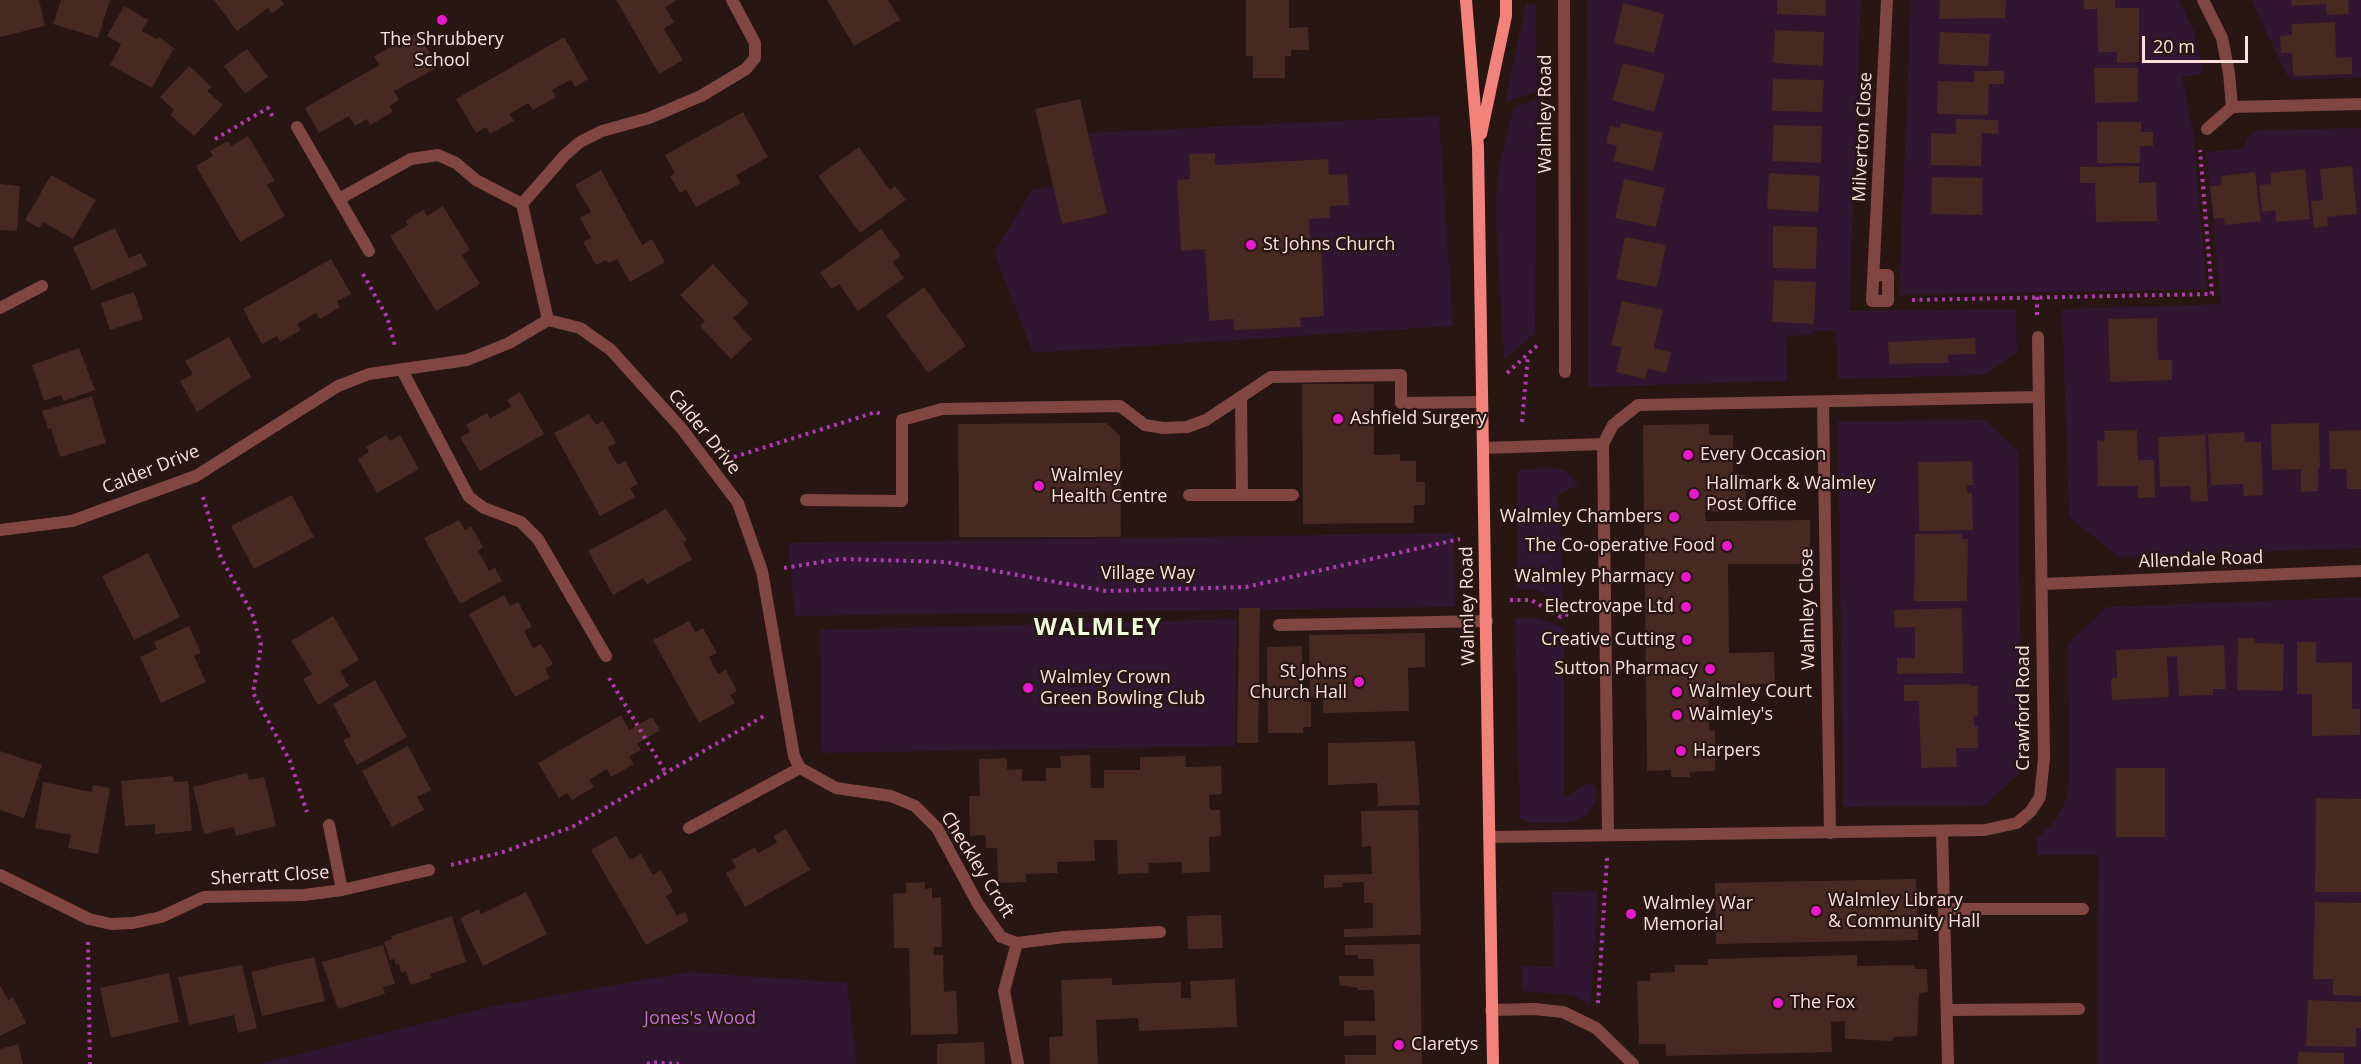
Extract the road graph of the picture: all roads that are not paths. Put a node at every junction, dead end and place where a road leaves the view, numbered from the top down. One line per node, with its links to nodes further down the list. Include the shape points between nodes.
1 (732, 0): 13 (street, via 754,44 755,58 746,69 701,96 580,142)
2 (1466, 0): 11 (main road, Walmley Road)
3 (1506, 0): 11 (main road, Walmley Road)
4 (1564, 0): 21 (street, Walmley Road)
5 (1887, 0): 16 (street, Milverton Close, via 1874,275 1888,275)
6 (2203, 0): 8 (street, via 2222,38)
7 (2361, 104): 8 (street)
8 (2232, 107): 10 (street)
9 (297, 127): 12 (street)
10 (2207, 129)
11 (1478, 147): 24 (main road, Walmley Road)
12 (339, 200): 13 (street, via 411,159 438,155); 14 (street)
13 (522, 204): 18 (street)
14 (369, 251)
15 (42, 286): 17 (street)
16 (1888, 300)
17 (0, 308)
18 (548, 320): 20 (street, Calder Drive, via 509,343 467,360); 38 (street, Calder Drive, via 580,328 611,350 682,429 738,503 762,571 794,756)
19 (2038, 337): 23 (street, Crawford Road)
20 (402, 369): 32 (street, Calder Drive, via 369,374 338,386 196,476 72,520); 37 (street, via 469,497 484,508 521,522 534,534)
21 (1565, 372)
22 (1240, 397): 24 (street, via 1271,377 1401,375 1401,404); 29 (street); 31 (street, via 1206,420 1186,427 1163,428 1145,425 1120,406 942,409 902,420 902,501)
23 (2038, 397): 25 (street); 34 (street, Crawford Road)
24 (1482, 398): 27 (main road, Walmley Road)
25 (1822, 402): 26 (street, via 1638,405 1613,425); 42 (street, Walmley Close)
26 (1603, 444): 27 (street); 43 (street)
27 (1483, 448): 35 (main road, Walmley Road)
28 (1189, 495): 29 (street)
29 (1242, 495): 30 (street)
30 (1293, 495)
31 (806, 500)
32 (0, 530)
33 (2361, 571): 34 (street, Allendale Road)
34 (2042, 584): 41 (street, Crawford Road, via 2044,758 2040,796 2017,823 1985,830)
35 (1487, 621): 36 (street); 44 (main road, Walmley Road)
36 (1279, 625)
37 (606, 656)
38 (800, 768): 40 (street); 51 (street, Checkley Croft, via 837,788 891,796 915,806 937,828 978,904 1001,937)
39 (329, 825): 47 (street, Sherratt Close)
40 (689, 828)
41 (1942, 831): 42 (street, Crawford Road); 48 (street)
42 (1830, 833): 43 (street)
43 (1608, 835): 44 (street)
44 (1489, 837): 53 (main road, Walmley Road)
45 (429, 870): 47 (street, Sherratt Close)
46 (0, 875): 47 (street, Sherratt Close, via 88,920 111,924 160,917 204,897 304,895)
47 (342, 890)
48 (1944, 909): 49 (street); 54 (street)
49 (2083, 909)
50 (1160, 932): 51 (street, Checkley Croft)
51 (1017, 943): 55 (street, Checkley Croft, via 1004,991)
52 (2079, 1009): 54 (street)
53 (1491, 1010): 56 (main road, Walmley Road); 57 (street, via 1563,1012 1596,1028)
54 (1947, 1010): 58 (street)
55 (1018, 1064)
56 (1493, 1064)
57 (1633, 1064)
58 (1948, 1064)

